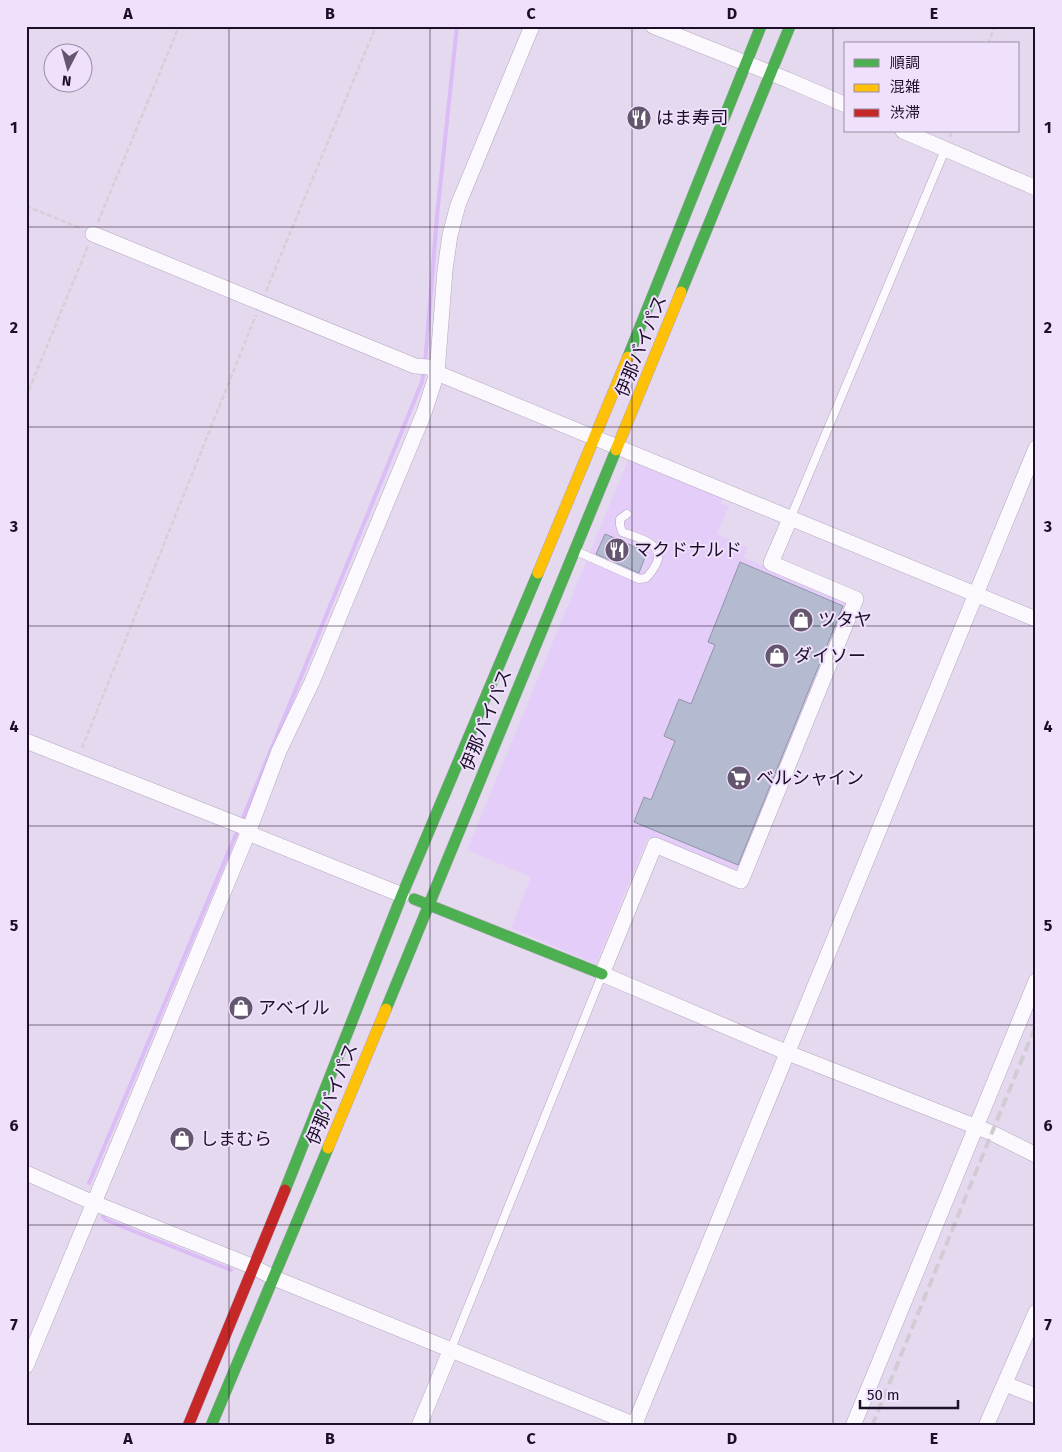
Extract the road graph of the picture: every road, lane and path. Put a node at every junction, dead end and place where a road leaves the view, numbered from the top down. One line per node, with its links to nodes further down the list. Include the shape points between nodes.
1 (179, 26): 16 (path)
2 (376, 26): 17 (path)
3 (532, 26): 18 (street, via 458,204)
4 (652, 26): 9 (street)
5 (761, 26): 9 (main road, 伊那バイパス)
6 (790, 26): 10 (main road, 伊那バイパス)
7 (995, 26): 8 (path)
8 (989, 42)
9 (746, 63): 10 (street); 20 (main road, 伊那バイパス)
10 (770, 73): 11 (street); 21 (main road, 伊那バイパス)
11 (844, 105)
12 (905, 132): 13 (street)
13 (945, 150): 14 (street); 24 (lane)
14 (1036, 188)
15 (26, 206): 16 (path)
16 (93, 234): 17 (street); 19 (path)
17 (261, 302): 18 (street); 29 (path)
18 (427, 369): 20 (street); 30 (street, via 420,422 312,682 279,751)
19 (26, 397)
20 (595, 438): 21 (street); 31 (main road, 伊那バイパス)
21 (618, 448): 24 (street); 25 (main road, 伊那バイパス)
22 (1036, 448): 26 (street)
23 (626, 514): 25 (lane, via 620,519 622,532 651,544 659,553 652,573 646,578 639,579)
24 (790, 519): 26 (street); 33 (street, via 771,564 856,599 741,881 655,845)
25 (575, 551): 32 (main road, 伊那バイパス)
26 (976, 594): 27 (street); 35 (street)
27 (1036, 619)
28 (26, 741): 29 (street)
29 (77, 761): 30 (street, via 244,827)
30 (248, 833): 31 (street); 39 (street)
31 (402, 895): 32 (main road); 40 (main road, 伊那バイパス)
32 (429, 905): 33 (main road); 41 (main road, 伊那バイパス)
33 (602, 974): 35 (street); 43 (lane)
34 (1036, 981): 36 (street)
35 (788, 1053): 36 (street); 47 (street)
36 (976, 1127): 37 (street); 51 (street)
37 (1036, 1155)
38 (26, 1172): 39 (street)
39 (94, 1202): 40 (street); 44 (street)
40 (254, 1266): 41 (street); 48 (main road, 伊那バイパス)
41 (274, 1278): 43 (street); 49 (main road, 伊那バイパス)
42 (1036, 1312): 45 (street)
43 (451, 1349): 47 (street); 50 (street)
44 (26, 1366)
45 (1004, 1384): 46 (street); 52 (street)
46 (1036, 1396)
47 (636, 1425)
48 (188, 1426)
49 (211, 1426)
50 (419, 1426)
51 (853, 1426)
52 (986, 1426)

